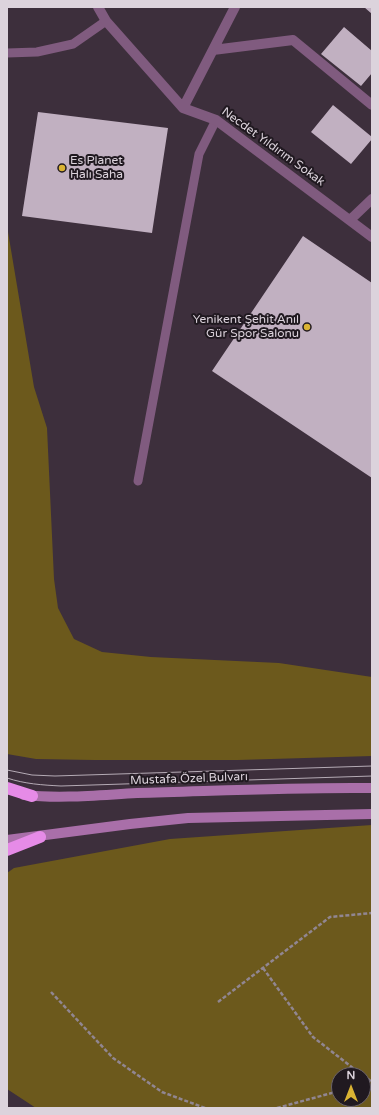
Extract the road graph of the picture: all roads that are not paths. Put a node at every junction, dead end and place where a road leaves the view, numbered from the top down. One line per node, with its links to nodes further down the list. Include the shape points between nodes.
1 (98, 7): 3 (street, Necdet Yıldırım Sokak)
2 (235, 7): 4 (street)
3 (106, 21): 5 (lane, via 73,44 37,52); 7 (street, Necdet Yıldırım Sokak)
4 (213, 50): 6 (street, via 293,40); 7 (street)
5 (7, 53)
6 (372, 105)
7 (183, 108): 8 (street, Necdet Yıldırım Sokak)
8 (216, 120): 10 (street, Necdet Yıldırım Sokak); 12 (lane, via 199,154)
9 (372, 199): 10 (street)
10 (350, 220): 11 (street, Necdet Yıldırım Sokak)
11 (372, 237)
12 (138, 481)
13 (7, 788): 16 (highway)
14 (372, 788): 16 (main road, Mustafa Özel Bulvarı)
15 (7, 793): 16 (main road, Mustafa Özel Bulvarı)
16 (32, 796)
17 (372, 814): 18 (main road, via 188,818)
18 (40, 836): 19 (main road); 20 (highway)
19 (7, 840)
20 (7, 850)

